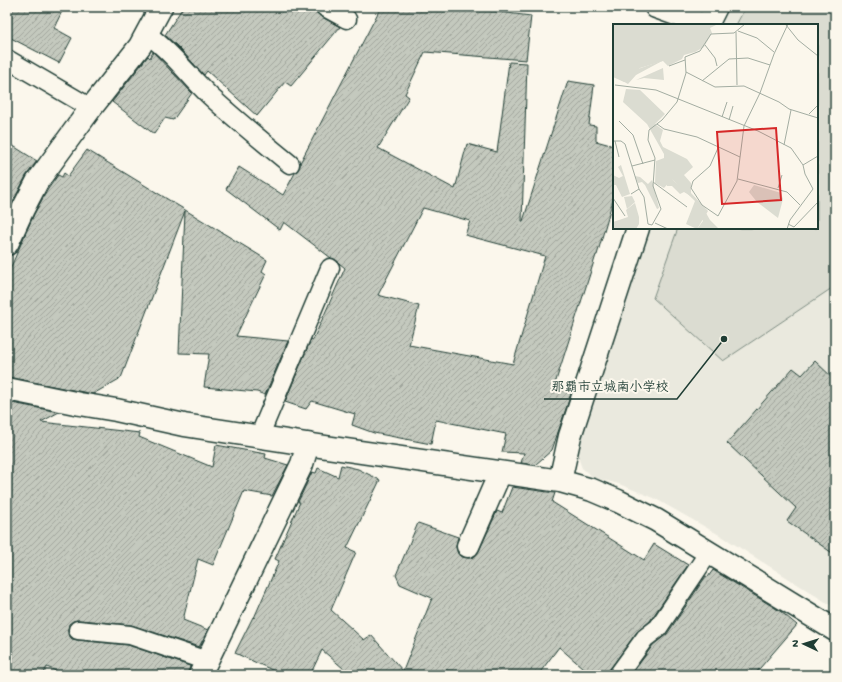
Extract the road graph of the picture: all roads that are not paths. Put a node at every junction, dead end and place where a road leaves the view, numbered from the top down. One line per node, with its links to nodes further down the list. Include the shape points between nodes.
1 (161, 7): 8 (street)
2 (325, 7): 5 (lane)
3 (656, 7): 6 (street)
4 (716, 7): 7 (street)
5 (347, 18)
6 (703, 24)
7 (707, 24)
8 (147, 34): 10 (street); 11 (lane, via 159,43 210,96)
9 (7, 59): 10 (lane)
10 (91, 108): 13 (street, via 37,182)
11 (290, 164)
12 (638, 229): 19 (street, via 570,436)
13 (7, 244)
14 (330, 268): 16 (lane)
15 (7, 389): 16 (street, via 184,425)
16 (259, 437): 17 (street)
17 (308, 444): 18 (street); 24 (street, via 302,464)
18 (500, 473): 19 (street); 20 (street)
19 (560, 481): 21 (street, via 618,501 656,520)
20 (468, 546)
21 (709, 552): 23 (street); 25 (lane, via 658,628 645,638)
22 (78, 630): 24 (lane, via 130,635)
23 (835, 630)
24 (204, 668)
25 (618, 675)

